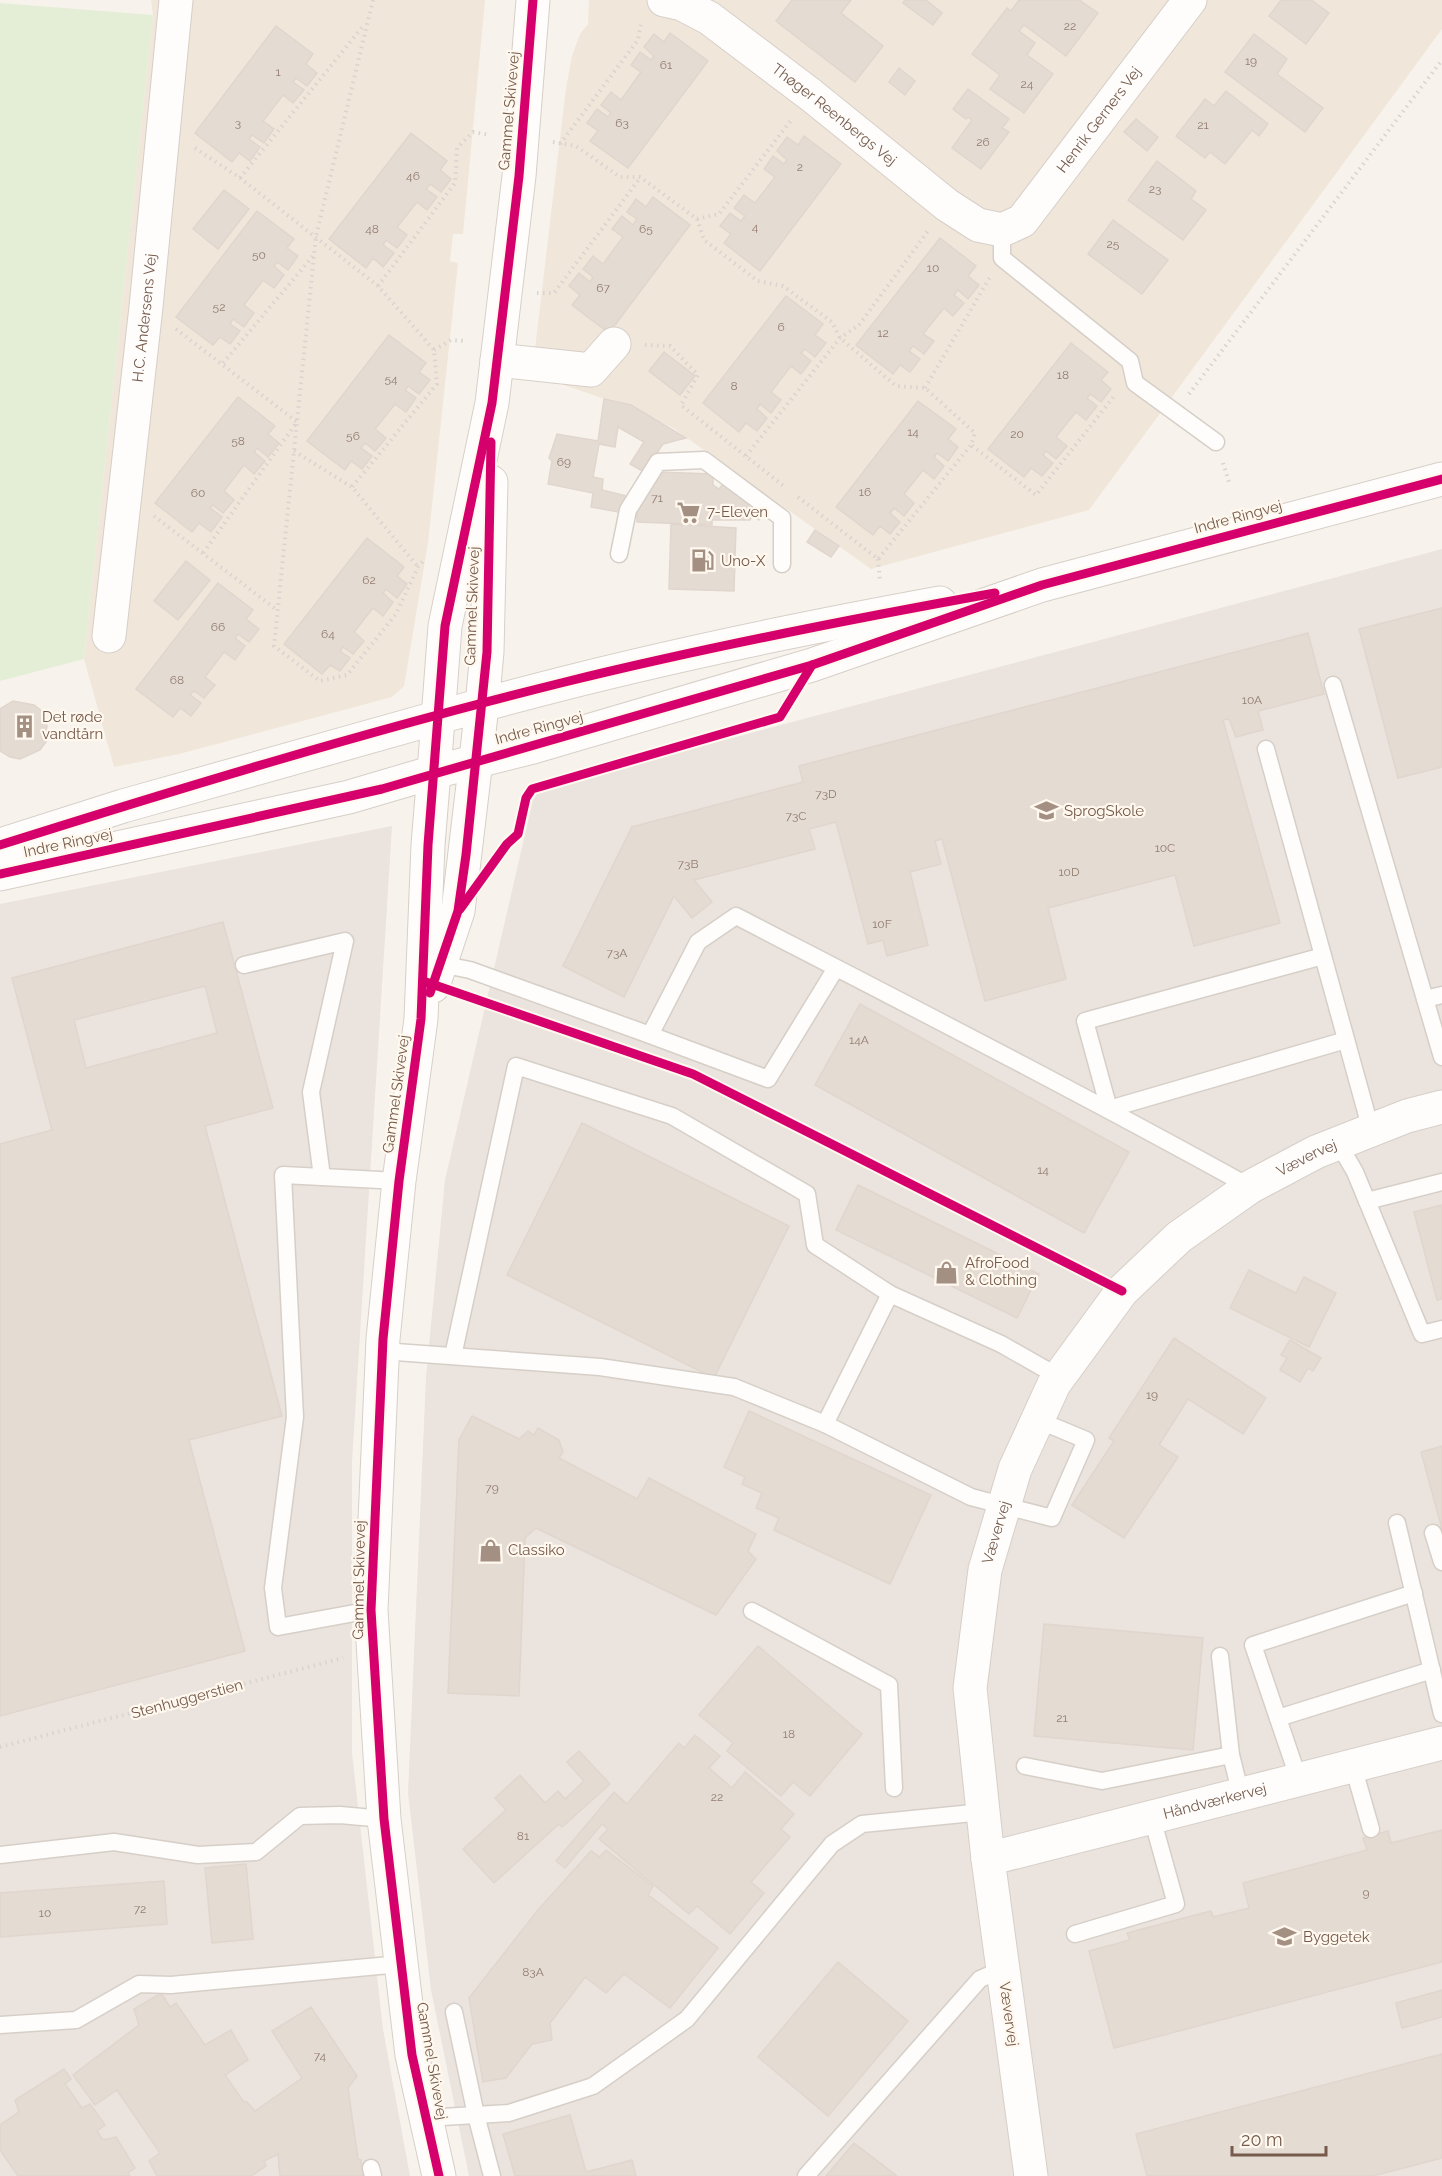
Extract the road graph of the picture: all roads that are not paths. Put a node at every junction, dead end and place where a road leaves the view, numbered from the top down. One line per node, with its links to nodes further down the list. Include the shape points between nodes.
1 (176, 0): 15 (street, H.C. Andersens Vej)
2 (532, 0): 8 (street, Gammel Skivevej, via 519,176)
3 (1190, 0): 6 (street, Henrik Gerners Vej)
4 (716, 9): 5 (street, Thøger Reenbergs Vej, via 682,4); 6 (street, Thøger Reenbergs Vej, via 811,95 947,205)
5 (653, 10)
6 (1002, 244): 10 (lane, via 1130,361 1135,383)
7 (614, 344): 8 (street, via 591,370)
8 (497, 360): 9 (street, Gammel Skivevej)
9 (492, 403): 17 (street, Gammel Skivevej, via 487,652); 18 (street, Gammel Skivevej, via 445,626)
10 (1216, 442)
11 (1442, 479): 14 (street, Indre Ringvej)
12 (619, 554): 13 (lane, via 628,510 658,462 704,460 782,518)
13 (782, 564)
14 (1042, 585): 17 (street, Indre Ringvej, via 802,628); 20 (street, Indre Ringvej, via 812,665)
15 (109, 636)
16 (1333, 685): 29 (lane)
17 (482, 705): 18 (street, Indre Ringvej); 20 (street, Gammel Skivevej)
18 (438, 717): 21 (street, Gammel Skivevej); 22 (street, Indre Ringvej)
19 (1266, 748): 24 (lane)
20 (476, 760): 21 (street, Indre Ringvej); 25 (street, Gammel Skivevej, via 458,911)
21 (434, 772): 23 (street, Indre Ringvej, via 349,797); 25 (street, Gammel Skivevej, via 428,845)
22 (0, 845)
23 (0, 874)
24 (1323, 956): 31 (lane); 34 (lane, via 1085,1021)
25 (432, 963): 30 (lane, via 470,970); 38 (street, Gammel Skivevej)
26 (244, 965): 37 (lane, via 345,941 311,1092)
27 (836, 968): 30 (lane, via 768,1079); 30 (lane, via 736,916 698,942); 34 (lane)
28 (1442, 995): 29 (lane)
29 (1425, 999): 32 (lane)
30 (650, 1035)
31 (1346, 1040): 34 (lane); 35 (lane)
32 (1442, 1057)
33 (1442, 1107): 35 (street, Vævervej)
34 (1109, 1109): 40 (lane)
35 (1371, 1130): 36 (street, Vævervej)
36 (1338, 1143): 40 (street, Vævervej); 41 (lane)
37 (322, 1177): 38 (lane); 54 (lane, via 283,1175 295,1417 273,1588 278,1627)
38 (399, 1181): 44 (street, Gammel Skivevej)
39 (1442, 1182): 41 (lane)
40 (1250, 1187): 46 (street, Vævervej, via 1179,1238 1122,1291)
41 (1367, 1201): 43 (lane, via 1422,1334)
42 (890, 1294): 45 (lane, via 815,1245 807,1194 672,1116 516,1066); 46 (lane, via 1001,1344); 48 (lane)
43 (1442, 1329)
44 (382, 1351): 45 (lane); 54 (street, Gammel Skivevej)
45 (453, 1356): 48 (lane, via 600,1367 734,1387)
46 (1059, 1377): 47 (street, Vævervej)
47 (1038, 1420): 49 (street, Vævervej, via 1015,1469); 49 (lane, via 1086,1440 1052,1518)
48 (825, 1424): 49 (lane, via 971,1497)
49 (1004, 1506): 67 (street, Vævervej, via 985,1570 970,1688)
50 (1397, 1523): 53 (lane)
51 (1433, 1533): 52 (lane)
52 (1442, 1562)
53 (1414, 1593): 57 (lane); 59 (lane, via 1252,1645)
54 (371, 1610): 69 (street, Gammel Skivevej)
55 (752, 1611): 65 (lane, via 888,1685)
56 (1220, 1656): 61 (lane)
57 (1432, 1670): 58 (lane); 59 (lane)
58 (1442, 1714)
59 (1278, 1718): 64 (lane)
60 (1442, 1743): 63 (street, Håndværkervej)
61 (1231, 1755): 62 (lane, via 1102,1781); 66 (lane)
62 (1025, 1766)
63 (1353, 1766): 64 (street, Håndværkervej); 70 (lane)
64 (1299, 1780): 66 (street, Håndværkervej)
65 (894, 1788)
66 (1241, 1795): 68 (street, Håndværkervej)
67 (983, 1812): 72 (street, Vævervej); 78 (lane, via 862,1824 832,1844 687,2019 593,2086 509,2113)
68 (1152, 1818): 72 (street, Håndværkervej); 73 (lane, via 1176,1904)
69 (384, 1819): 71 (lane, via 300,1816 256,1852 198,1855 114,1842); 74 (street, Gammel Skivevej)
70 (1371, 1829)
71 (0, 1855)
72 (988, 1859): 75 (street, Vævervej)
73 (1075, 1934)
74 (401, 1964): 77 (lane, via 140,1984 76,2020); 79 (street, Gammel Skivevej, via 412,2055)
75 (1003, 1969): 82 (lane, via 980,1979); 83 (street, Vævervej)
76 (454, 2012): 78 (lane)
77 (0, 2025)
78 (476, 2115): 79 (lane); 81 (lane)
79 (426, 2118): 80 (street, Gammel Skivevej)
80 (439, 2176)
81 (492, 2176)
82 (806, 2176)
83 (1030, 2176)

